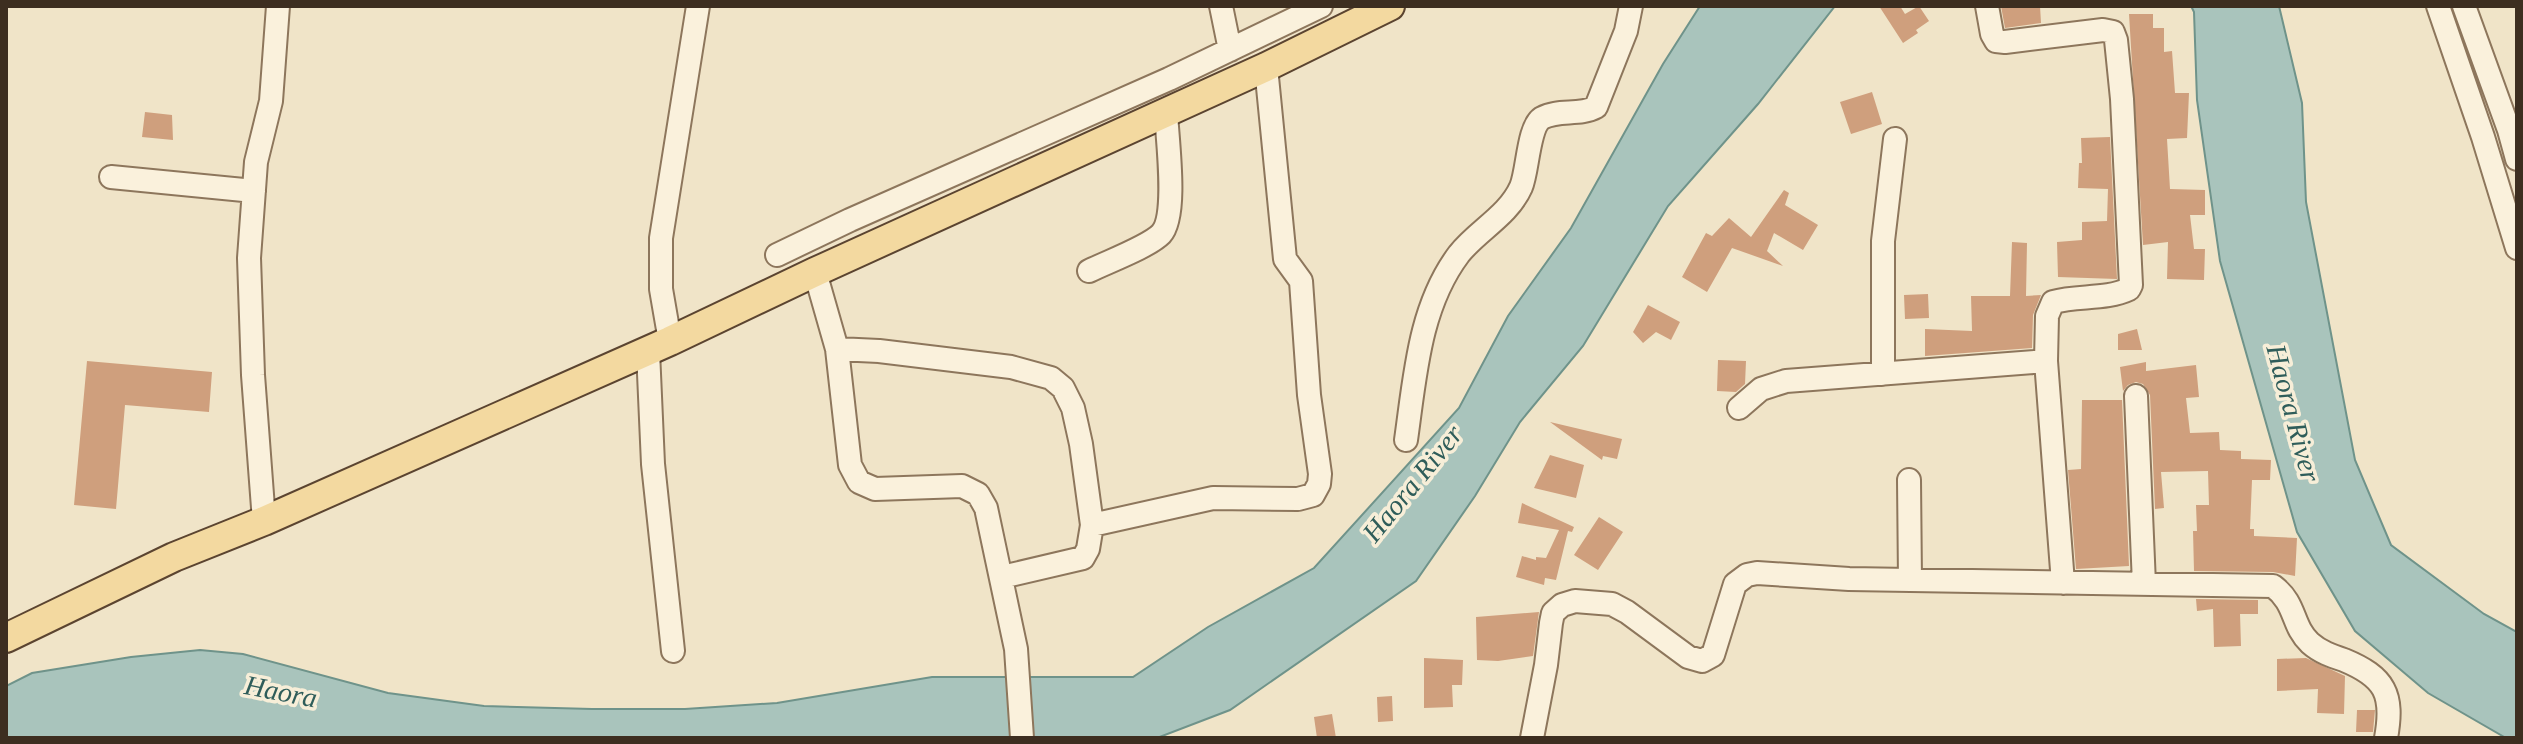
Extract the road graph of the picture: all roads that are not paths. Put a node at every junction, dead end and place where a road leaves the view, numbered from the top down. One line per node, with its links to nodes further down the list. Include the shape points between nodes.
1 (278, 6): 18 (street, via 271,101)
2 (698, 6): 23 (street, via 661,238)
3 (1221, 6): 11 (street)
4 (1321, 6): 11 (street)
5 (1390, 6): 10 (main road)
6 (1631, 6): 29 (street, via 1596,107 1538,123 1520,189 1460,253 1446,277 1426,322)
7 (1987, 6): 25 (street, via 1996,41 2103,30 2113,32 2116,40 2131,285 2117,294 2053,302 2047,316)
8 (2438, 6): 17 (street)
9 (2464, 6): 15 (street)
10 (1351, 14): 12 (main road)
11 (1230, 50): 20 (street)
12 (1266, 67): 13 (main road); 32 (street, via 1285,259 1301,281 1320,474 1317,491 1298,499 1204,499)
13 (1166, 112): 21 (street, via 1166,227 1156,238); 22 (main road)
14 (1895, 139): 26 (street, via 1883,241)
15 (2517, 159)
16 (111, 177): 18 (street)
17 (2508, 190): 19 (street)
18 (254, 191): 31 (street, via 249,299)
19 (2517, 248)
20 (777, 255)
21 (1089, 271)
22 (815, 272): 23 (main road); 24 (street)
23 (659, 346): 31 (main road); 38 (street, via 653,464)
24 (837, 349): 32 (street, via 1011,367 1051,378 1073,408); 33 (street, via 850,465 859,482 875,489 970,488 986,508)
25 (2046, 361): 26 (street); 35 (street)
26 (1883, 374): 28 (street, via 1772,384)
27 (2136, 396): 36 (street)
28 (1739, 408)
29 (1406, 440)
30 (1909, 480): 34 (street)
31 (264, 521): 37 (main road, via 174,557)
32 (1092, 525): 33 (street, via 1083,558)
33 (1002, 577): 39 (street, via 1016,649)
34 (1910, 580): 35 (street); 40 (street, via 1747,575 1735,584 1713,655 1702,661 1688,657 1612,604 1562,605 1553,613)
35 (2063, 583): 36 (street)
36 (2144, 584): 41 (street, via 2273,586 2289,600 2309,642 2379,682 2389,702)
37 (6, 638)
38 (673, 651)
39 (1022, 738)
40 (1532, 738)
41 (2386, 738)

